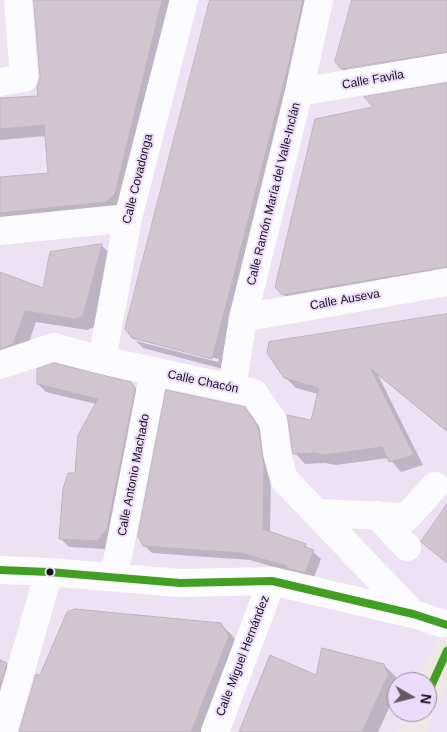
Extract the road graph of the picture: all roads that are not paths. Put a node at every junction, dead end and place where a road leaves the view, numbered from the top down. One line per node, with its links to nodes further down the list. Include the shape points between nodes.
1 (18, 0): 5 (street, via 24,78)
2 (184, 0): 7 (street, Calle Covadonga)
3 (319, 0): 6 (street, Calle Ramón María del Valle-Inclán)
4 (447, 67): 6 (street, Calle Favila)
5 (0, 82)
6 (299, 92): 10 (street, Calle Ramón María del Valle-Inclán)
7 (128, 218): 8 (street); 11 (street, Calle Covadonga)
8 (0, 230)
9 (447, 282): 10 (street, Calle Auseva)
10 (243, 318): 14 (street, Calle Ramón María del Valle-Inclán)
11 (102, 360): 12 (street, Calle Chacón, via 54,347); 13 (street, Calle Chacón)
12 (0, 365)
13 (154, 372): 14 (street, Calle Chacón); 21 (street, Calle Antonio Machado)
14 (232, 388): 16 (street, Calle Chacón, via 254,393 273,421 284,479)
15 (435, 486): 17 (street, via 407,517)
16 (318, 513): 17 (street); 23 (street, Calle Chacón)
17 (377, 515): 18 (street)
18 (407, 547)
19 (0, 570): 20 (street)
20 (49, 572): 21 (street); 27 (street)
21 (114, 578): 22 (street, via 180,583)
22 (272, 581): 23 (street); 28 (street, Calle Miguel Hernández)
23 (414, 614): 24 (street)
24 (447, 625)
25 (447, 651): 26 (main road)
26 (437, 673)
27 (3, 732)
28 (215, 732)

